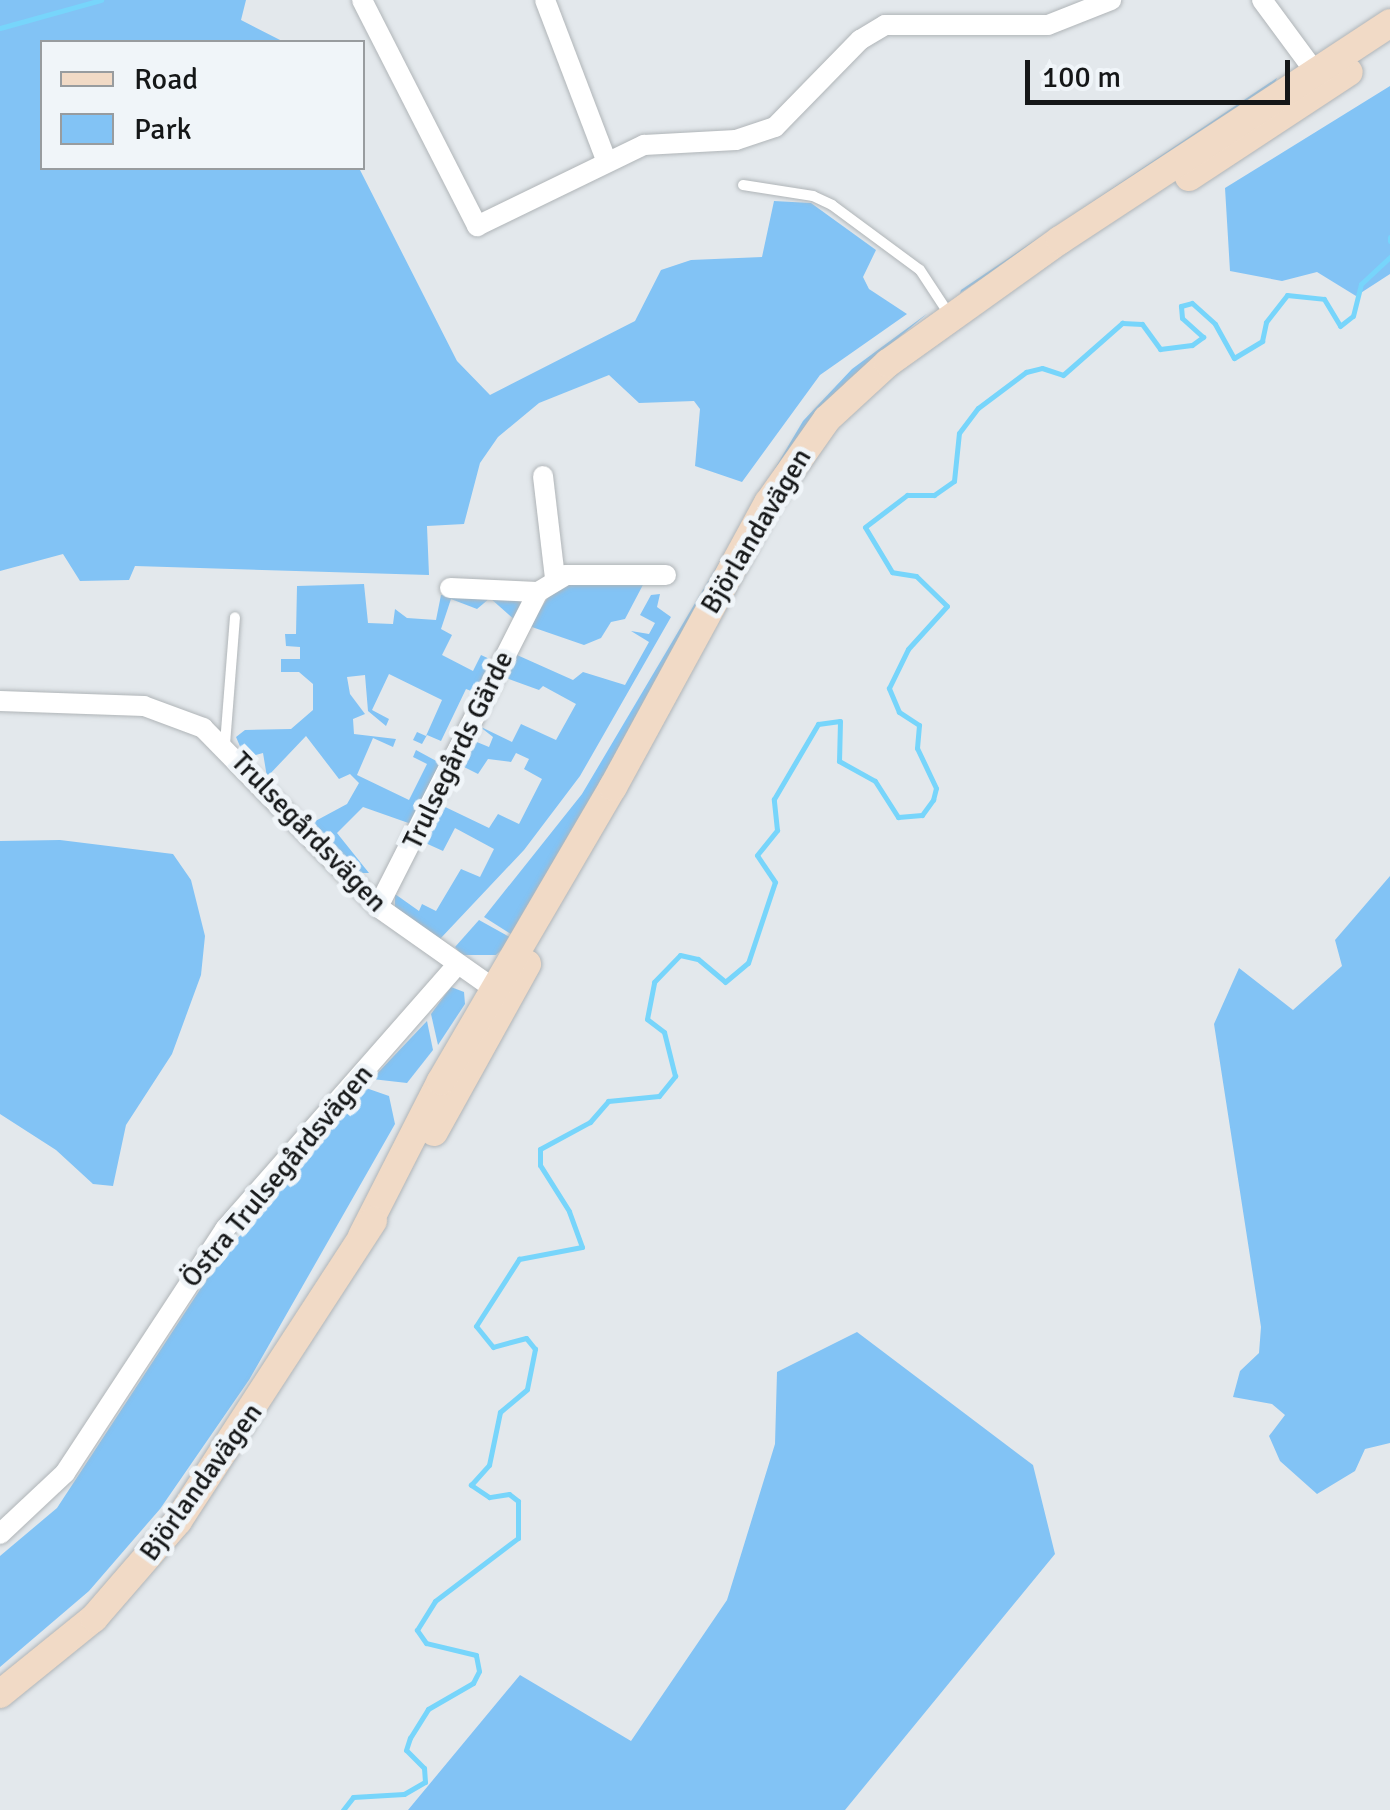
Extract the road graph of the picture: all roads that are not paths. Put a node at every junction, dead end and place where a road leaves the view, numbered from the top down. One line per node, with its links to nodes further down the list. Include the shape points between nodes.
1 (362, 0): 8 (street, via 478,226)
2 (545, 0): 8 (street)
3 (1111, 0): 8 (street, via 1048,25 885,25 860,40 775,127 736,140 644,145)
4 (1262, 0): 7 (street)
5 (1390, 23): 7 (street, Björlandavägen)
6 (1390, 42): 7 (street, Björlandavägen)
7 (1320, 80): 10 (street, Björlandavägen)
8 (607, 162)
9 (744, 184): 10 (lane, via 832,205 920,270)
10 (951, 318): 20 (street, Björlandavägen, via 858,388 801,451)
11 (543, 476): 13 (street)
12 (666, 575): 13 (street)
13 (546, 585): 14 (street); 18 (street, Trulsegårds Gärde)
14 (450, 588)
15 (235, 617): 17 (lane, Trulsegårdsvägen)
16 (0, 701): 17 (street, Trulsegårdsvägen, via 144,706 188,721)
17 (225, 744): 18 (street, Trulsegårdsvägen)
18 (378, 907): 19 (street, Trulsegårdsvägen)
19 (456, 966): 20 (street, Trulsegårdsvägen); 21 (street, Östra Trulsegårdsvägen, via 225,1230 66,1474)
20 (502, 992): 22 (street, Björlandavägen, via 362,1236 178,1522 94,1618)
21 (0, 1534)
22 (0, 1694)

